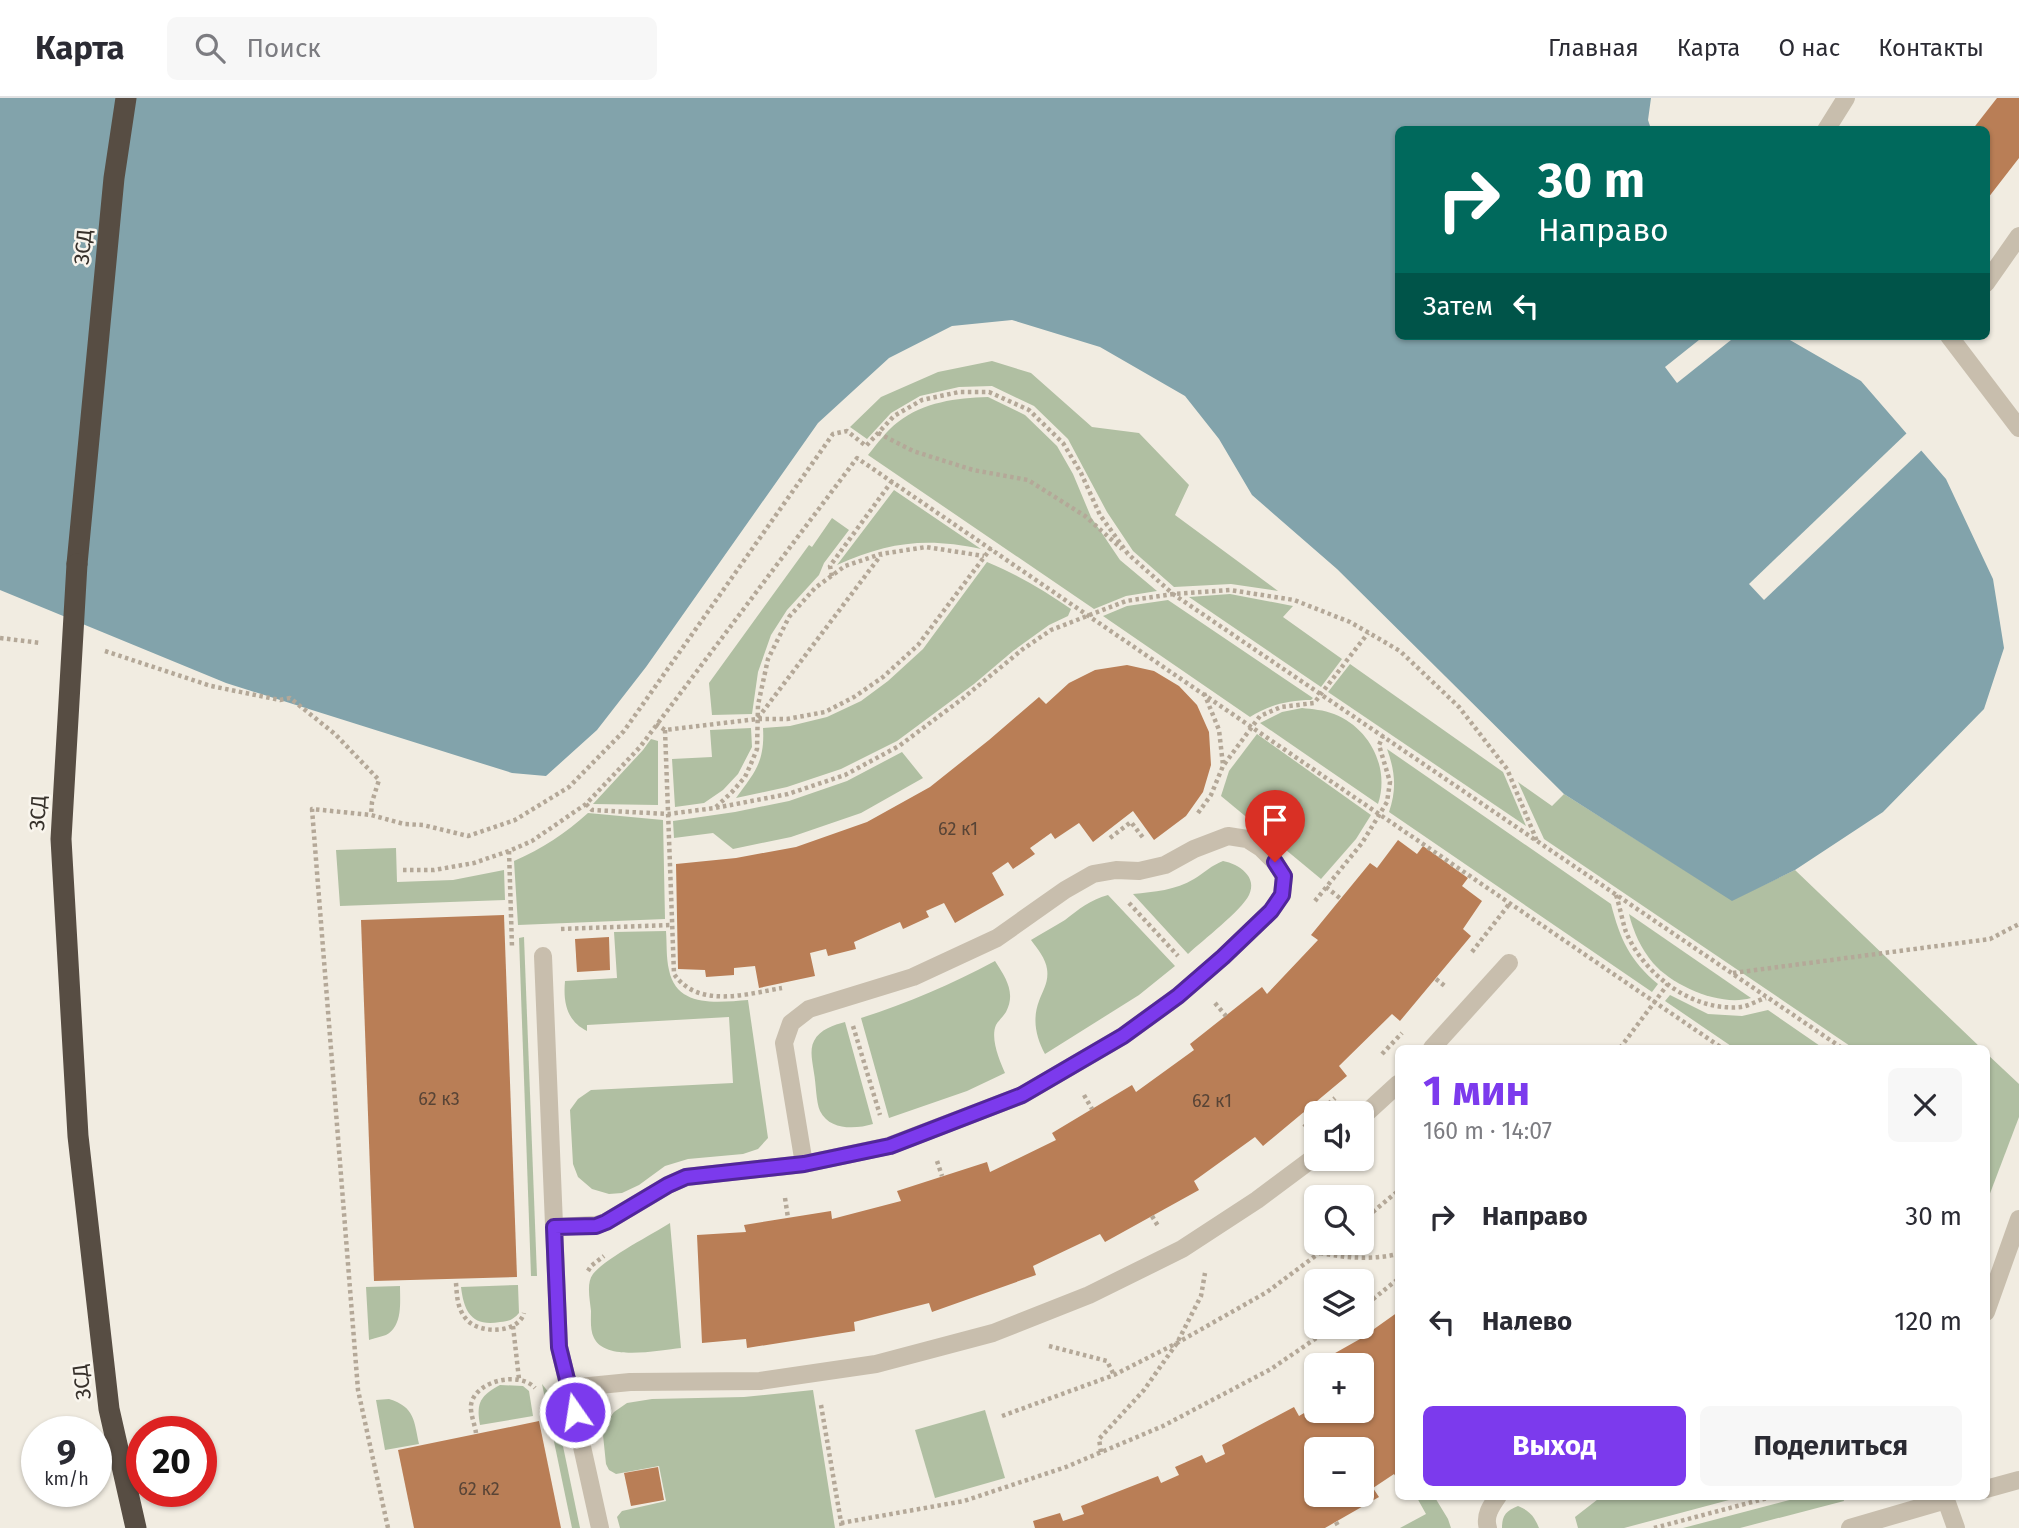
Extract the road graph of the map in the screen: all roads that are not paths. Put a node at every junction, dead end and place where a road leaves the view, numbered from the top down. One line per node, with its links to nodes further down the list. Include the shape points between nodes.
1 (126, 98): 24 (highway, ЗСД, bridge, via 114,178 77,564 61,839 78,1136 109,1409)
2 (1846, 98): 3 (street)
3 (1828, 126)
4 (2019, 236): 5 (street)
5 (1990, 277)
6 (1952, 340): 7 (street)
7 (2019, 428)
8 (543, 956): 16 (street)
9 (1509, 963): 10 (street)
10 (1435, 1045)
11 (1395, 1087): 12 (street)
12 (1374, 1106)
13 (804, 1164): 13 (street, via 890,1146 1010,1100 1112,1043 1178,996 1271,911 1282,895 1284,876 1261,848 1247,839 1228,836 1166,865 1093,874 997,938 913,977 809,1009 791,1023 784,1043); 16 (street, via 686,1177 596,1226)
14 (1304, 1165): 18 (street, via 1182,1249 1089,1295 993,1333 876,1364 760,1381 630,1382)
15 (2019, 1219): 17 (street)
16 (554, 1227): 18 (street, via 559,1347)
17 (1990, 1301)
18 (569, 1388): 25 (street)
19 (2019, 1479): 20 (street)
20 (1990, 1488)
21 (1495, 1500): 26 (street, via 1485,1520)
22 (1940, 1500): 27 (street)
23 (1951, 1500): 28 (street)
24 (136, 1528)
25 (600, 1528)
26 (1488, 1528)
27 (1850, 1528)
28 (1956, 1528)

